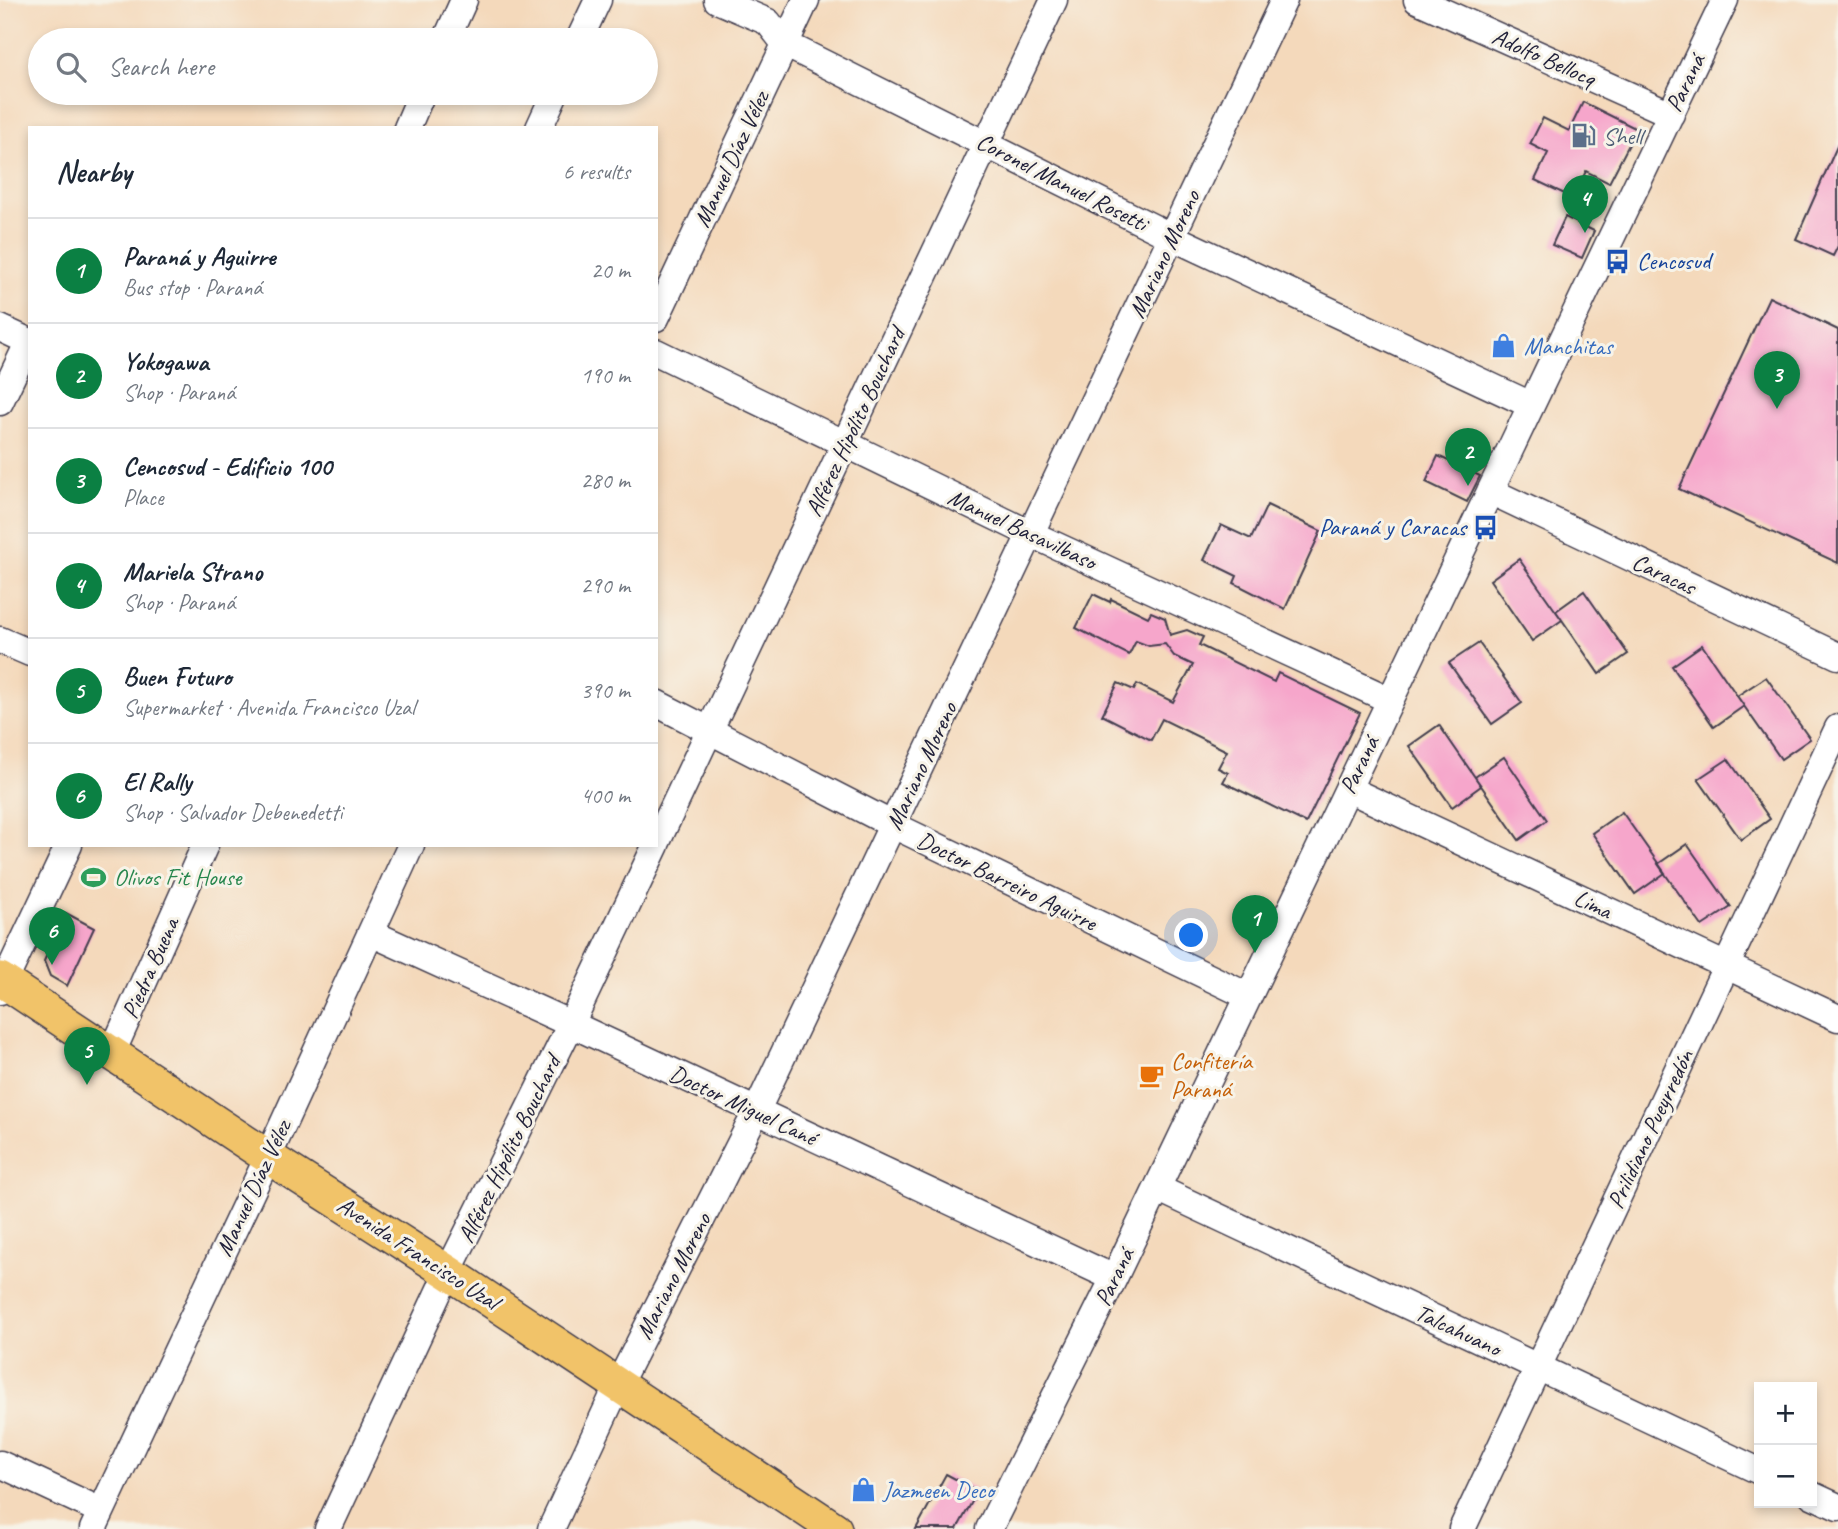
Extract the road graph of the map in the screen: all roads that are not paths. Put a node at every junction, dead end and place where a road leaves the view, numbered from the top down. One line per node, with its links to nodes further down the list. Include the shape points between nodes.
1 (464, 0): 9 (street)
2 (598, 0): 10 (street)
3 (717, 0): 11 (street, Coronel Manuel Rosetti, via 768,22)
4 (806, 0): 11 (street, Manuel Díaz Vélez)
5 (1054, 0): 17 (street, Alférez Hipólito Bouchard)
6 (1284, 0): 18 (street, Mariano Moreno)
7 (1417, 0): 14 (street, Adolfo Bellocq)
8 (1725, 0): 14 (street, Paraná)
9 (451, 28)
10 (585, 28)
11 (785, 44): 17 (street, Coronel Manuel Rosetti); 19 (street, Manuel Díaz Vélez)
12 (417, 105): 15 (street)
13 (550, 105): 16 (street)
14 (1671, 114): 25 (street, Paraná)
15 (408, 126)
16 (540, 126)
17 (986, 144): 18 (street, Coronel Manuel Rosetti); 26 (street, Alférez Hipólito Bouchard)
18 (1172, 237): 25 (street, Coronel Manuel Rosetti); 28 (street, Mariano Moreno)
19 (658, 309)
20 (0, 328): 21 (street)
21 (28, 342)
22 (28, 344): 24 (street)
23 (658, 353): 26 (street, Manuel Basavilbaso)
24 (0, 402)
25 (1531, 405): 27 (street, Paraná)
26 (845, 443): 28 (street, Manuel Basavilbaso); 35 (street, Alférez Hipólito Bouchard)
27 (1490, 491): 31 (street, Caracas); 32 (street, Paraná)
28 (1031, 534): 32 (street, Manuel Basavilbaso); 37 (street, Mariano Moreno)
29 (0, 640): 30 (street)
30 (28, 652)
31 (1838, 656)
32 (1390, 700): 36 (street, Paraná)
33 (658, 704): 35 (street, Doctor Barreiro Aguirre)
34 (1838, 728): 44 (street, Prilidiano Pueyrredón)
35 (710, 730): 37 (street, Doctor Barreiro Aguirre); 38 (street, Alférez Hipólito Bouchard)
36 (1348, 789): 44 (street, Lima); 46 (street, Paraná)
37 (893, 825): 46 (street, Doctor Barreiro Aguirre); 50 (street, Mariano Moreno)
38 (658, 841)
39 (68, 847): 45 (street)
40 (204, 847): 49 (street, Piedra Buena)
41 (410, 847): 43 (street, Manuel Díaz Vélez)
42 (655, 847): 48 (street, Alférez Hipólito Bouchard)
43 (371, 933): 48 (street, Doctor Miguel Cané); 51 (street, Manuel Díaz Vélez)
44 (1726, 966): 47 (street, Lima); 55 (street, Prilidiano Pueyrredón)
45 (1, 984): 49 (main road, Avenida Francisco Uzal)
46 (1248, 996): 52 (street, Paraná)
47 (1838, 1018)
48 (571, 1024): 50 (street, Doctor Miguel Cané); 53 (street, Alférez Hipólito Bouchard)
49 (111, 1053): 51 (main road, Avenida Francisco Uzal)
50 (756, 1112): 54 (street, Doctor Miguel Cané); 56 (street, Mariano Moreno)
51 (268, 1157): 53 (main road, Avenida Francisco Uzal); 61 (street, Manuel Díaz Vélez)
52 (1157, 1188): 54 (street, Paraná); 55 (street, Talcahuano)
53 (448, 1272): 56 (main road, Avenida Francisco Uzal); 62 (street, Alférez Hipólito Bouchard)
54 (1114, 1278): 65 (street, Paraná)
55 (1538, 1367): 58 (street, Talcahuano); 66 (street, Prilidiano Pueyrredón)
56 (618, 1385): 63 (street, Mariano Moreno); 64 (main road, Avenida Francisco Uzal)
57 (0, 1464): 61 (street)
58 (1754, 1469)
59 (1817, 1497): 60 (street)
60 (1838, 1507)
61 (97, 1520)
62 (328, 1529)
63 (551, 1529)
64 (835, 1529)
65 (989, 1529)
66 (1462, 1529)

